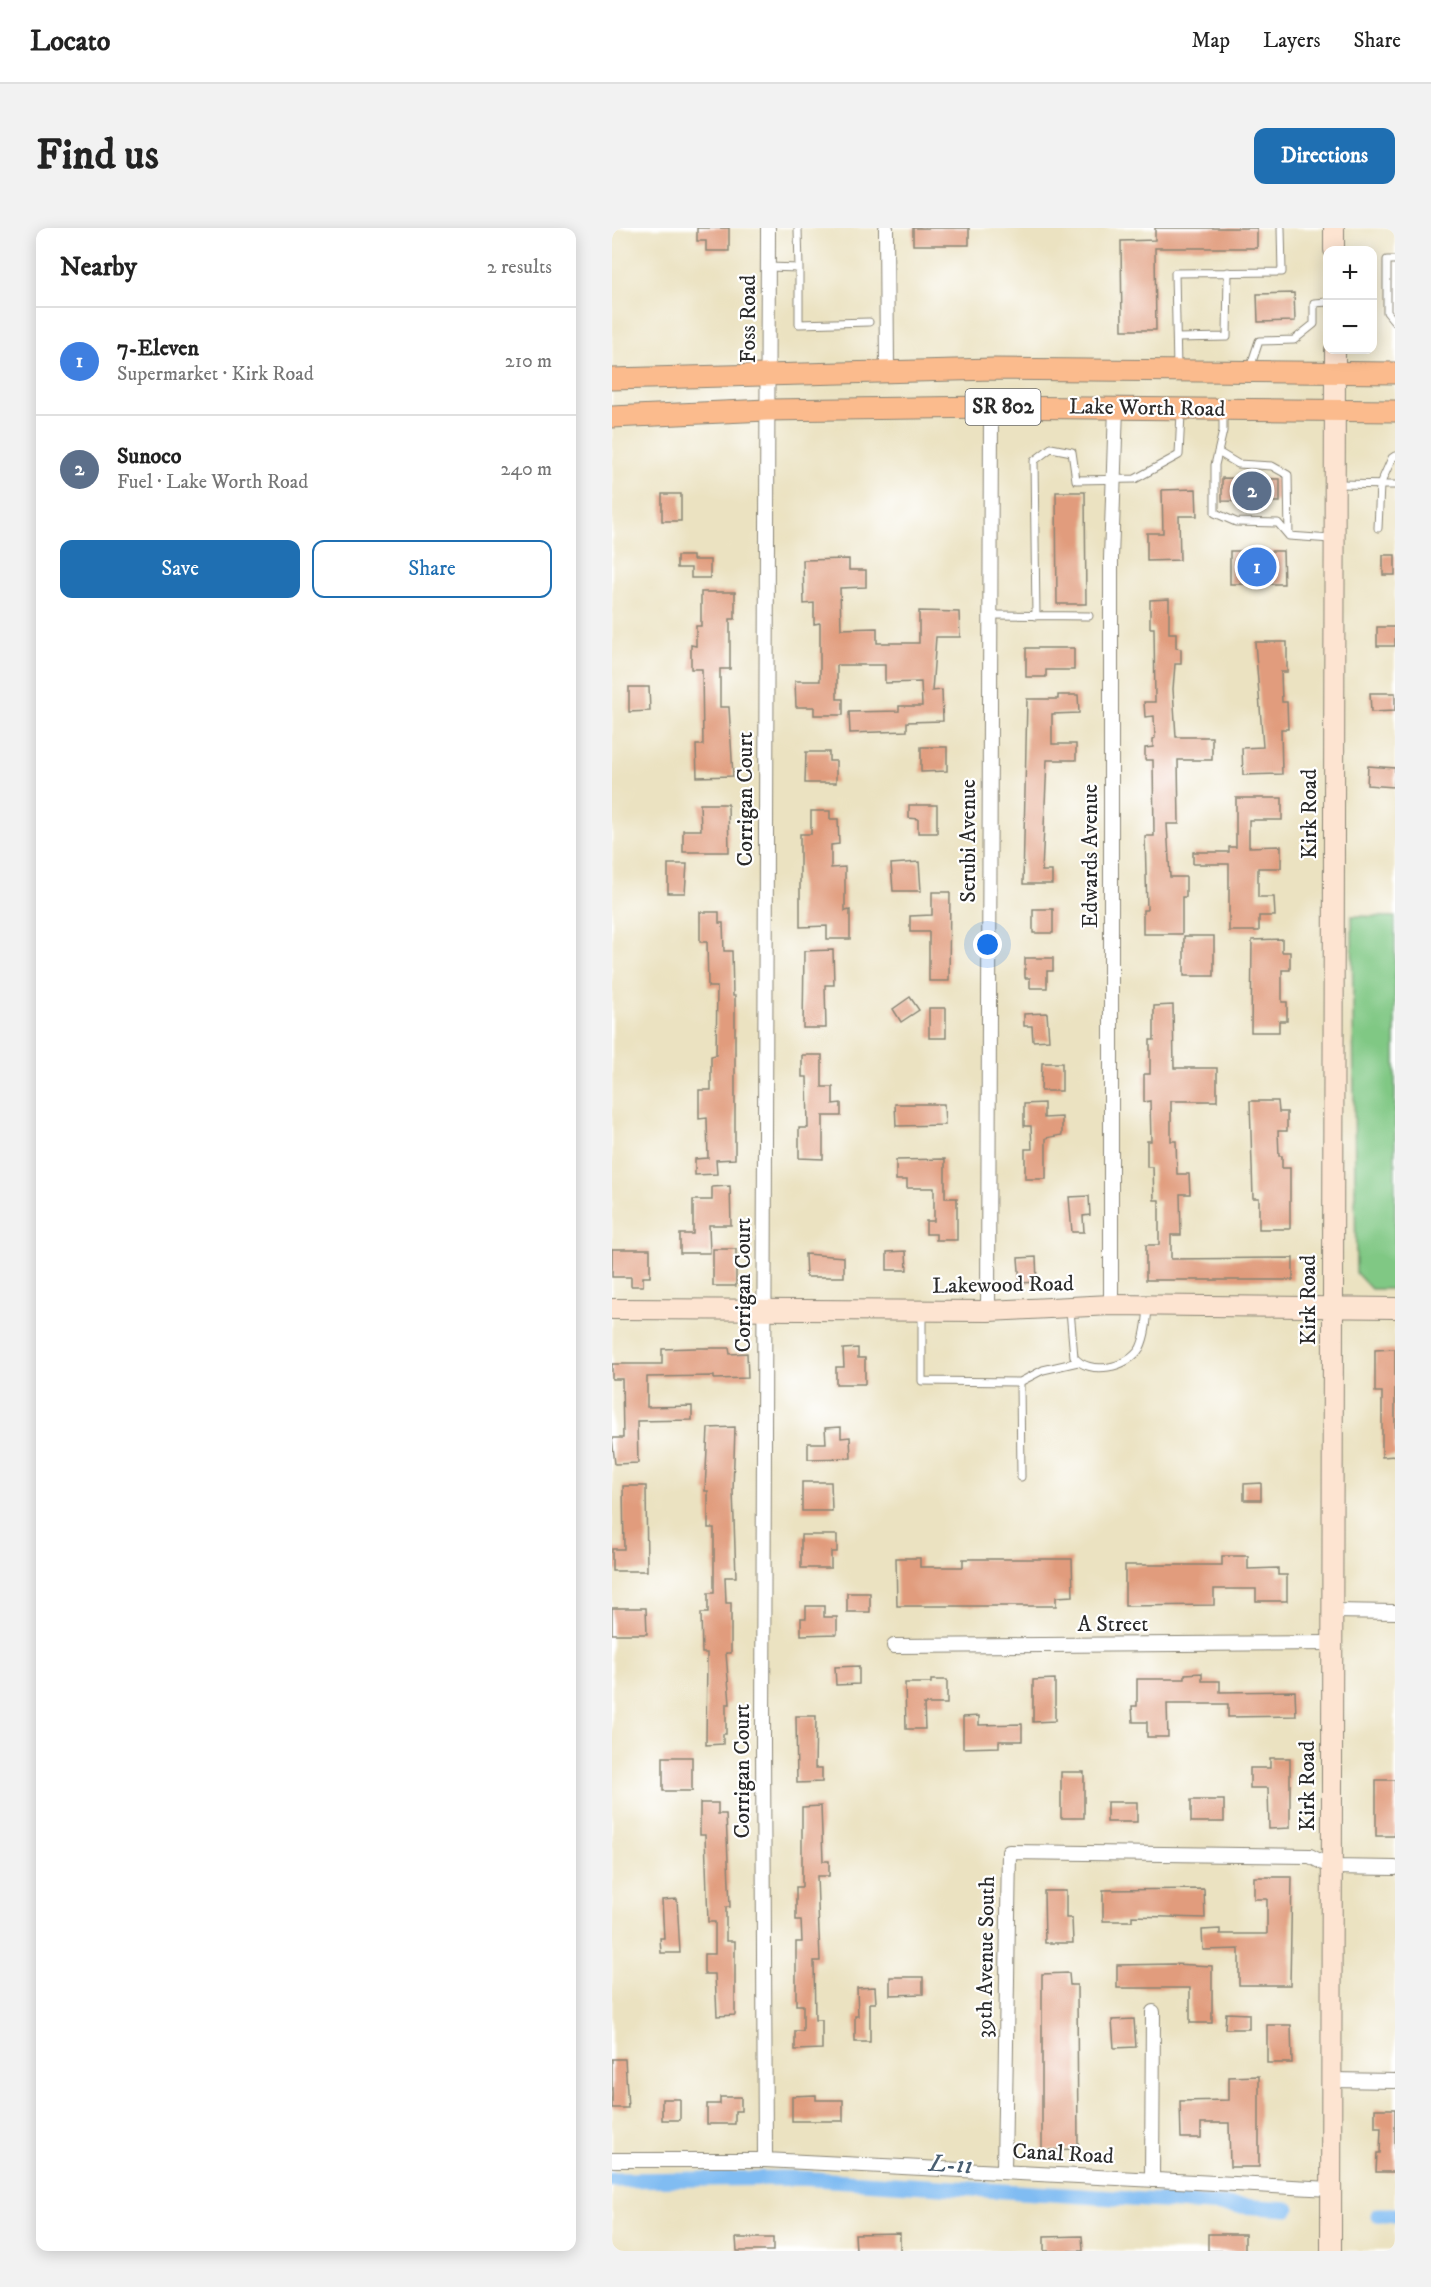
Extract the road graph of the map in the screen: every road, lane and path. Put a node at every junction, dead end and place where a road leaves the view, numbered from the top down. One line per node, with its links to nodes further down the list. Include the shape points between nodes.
1 (768, 228): 8 (street, Foss Road)
2 (886, 228): 16 (street)
3 (1281, 228): 10 (lane, via 1282,272)
4 (1334, 228): 6 (street)
5 (798, 229): 9 (lane)
6 (1334, 246)
7 (1395, 260): 13 (lane, via 1387,260 1387,312)
8 (768, 267): 9 (lane); 21 (street, Foss Road)
9 (798, 268): 12 (lane, via 799,324)
10 (1228, 272): 14 (lane, via 1227,337); 14 (lane, via 1175,273)
11 (1323, 302): 18 (lane, via 1314,303 1314,324 1294,340 1259,341)
12 (869, 322)
13 (1395, 322)
14 (1176, 338): 17 (lane)
15 (1335, 354): 19 (street, Kirk Road)
16 (887, 370): 17 (main road, Lake Worth Road / SR 802); 21 (main road, Lake Worth Road / SR 802)
17 (1176, 370): 18 (main road, Lake Worth Road / SR 802)
18 (1249, 371): 19 (main road, Lake Worth Road / SR 802)
19 (1336, 373): 20 (main road, Lake Worth Road / SR 802); 28 (street, Kirk Road)
20 (1395, 373)
21 (769, 374): 22 (main road, Lake Worth Road / SR 802); 27 (street, Foss Road)
22 (612, 379)
23 (991, 407): 24 (main road, Lake Worth Road / SR 802); 27 (main road, Lake Worth Road / SR 802); 40 (street, Serubi Avenue)
24 (1116, 408): 25 (main road, Lake Worth Road / SR 802); 33 (street, Edwards Avenue)
25 (1181, 408): 26 (main road, Lake Worth Road / SR 802); 33 (lane, via 1179,455 1135,479)
26 (1223, 409): 28 (main road, Lake Worth Road / SR 802); 31 (lane)
27 (767, 410): 30 (main road, Lake Worth Road / SR 802); 49 (street, Corrigan Court)
28 (1335, 411): 29 (main road, Lake Worth Road / SR 802); 34 (street, Kirk Road)
29 (1395, 411)
30 (612, 417)
31 (1218, 452): 38 (lane, via 1238,464 1272,466 1288,475); 38 (lane, via 1215,513 1236,522 1278,523)
32 (1395, 456): 35 (lane)
33 (1114, 480): 41 (lane, via 1076,480 1072,452 1051,448 1034,461); 43 (street, Edwards Avenue)
34 (1335, 484): 35 (lane); 39 (street, Kirk Road)
35 (1380, 485): 36 (lane); 37 (lane)
36 (1395, 485)
37 (1378, 528)
38 (1289, 536): 39 (lane)
39 (1335, 539): 45 (street, Kirk Road)
40 (990, 615): 41 (lane); 51 (street, Serubi Avenue)
41 (1036, 615): 42 (lane)
42 (1089, 616)
43 (1111, 1305): 44 (street, Lakewood Road); 46 (street, Lakewood Road)
44 (1149, 1306): 45 (street, Lakewood Road); 52 (lane, via 1139,1349 1128,1361 1100,1367)
45 (1332, 1306): 47 (street, Lakewood Road); 55 (street, Kirk Road)
46 (1070, 1307): 51 (street, Lakewood Road); 52 (lane, via 1074,1357)
47 (1395, 1308)
48 (612, 1309): 49 (street, Lakewood Road)
49 (764, 1310): 50 (street, Lakewood Road); 65 (street, Corrigan Court)
50 (922, 1311): 51 (street, Lakewood Road); 53 (lane, via 922,1381)
51 (988, 1311)
52 (1078, 1362): 53 (lane, via 1043,1370)
53 (1020, 1382): 54 (lane)
54 (1021, 1477)
55 (1332, 1611): 56 (street); 57 (street, Kirk Road)
56 (1395, 1612)
57 (1332, 1643): 58 (street, A Street); 59 (street, Kirk Road)
58 (894, 1646)
59 (1331, 1867): 60 (street); 62 (street, Kirk Road); 66 (street, 39th Avenue South, via 1310,1856 1009,1852)
60 (1395, 1868)
61 (1153, 2012): 67 (street)
62 (1331, 2080): 63 (street); 68 (street, Kirk Road)
63 (1395, 2081)
64 (612, 2160): 65 (street, Canal Road)
65 (765, 2160): 66 (street, Canal Road)
66 (1004, 2171): 67 (street, Canal Road)
67 (1152, 2180): 68 (street, Canal Road)
68 (1331, 2189): 69 (street, Kirk Road)
69 (1331, 2251)

